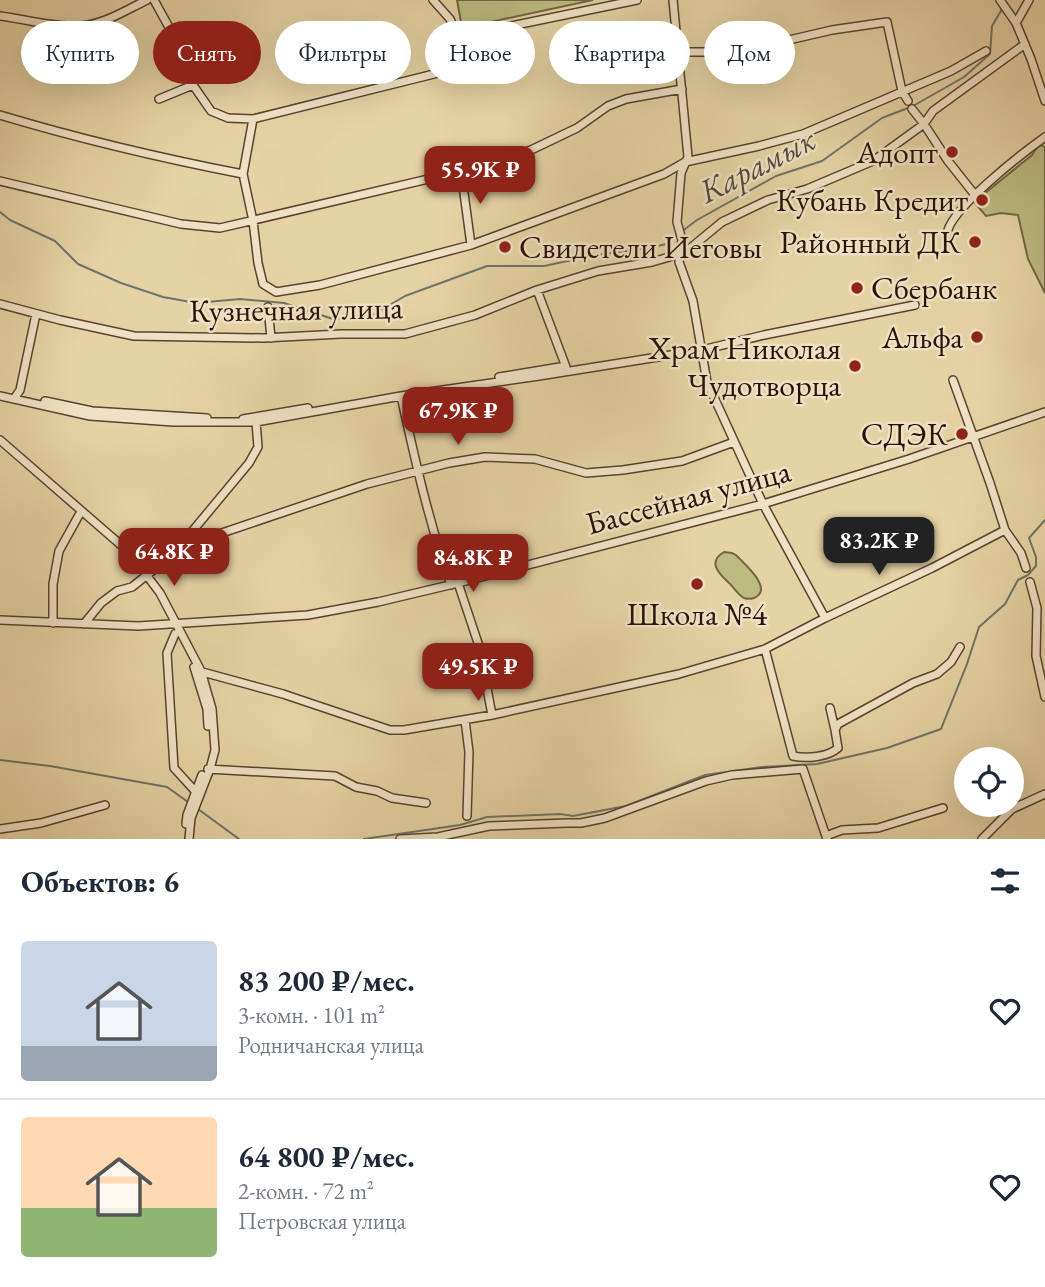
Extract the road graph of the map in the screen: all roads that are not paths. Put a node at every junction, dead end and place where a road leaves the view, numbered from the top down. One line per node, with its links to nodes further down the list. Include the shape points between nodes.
1 (147, 0): 8 (street, via 83,26)
2 (154, 0): 18 (street, via 181,49)
3 (433, 0): 9 (street)
4 (637, 0): 10 (street)
5 (673, 0): 11 (street)
6 (1000, 0): 12 (street)
7 (1029, 0): 12 (street)
8 (0, 16)
9 (451, 21)
10 (535, 21)
11 (675, 21)
12 (1016, 23): 13 (street)
13 (1025, 44): 23 (street); 27 (street, Кузнечная улица, via 933,111)
14 (986, 51): 20 (street)
15 (690, 52): 20 (street, via 776,43 887,22)
16 (425, 76): 26 (street)
17 (681, 84): 19 (street)
18 (193, 85): 21 (street); 26 (street, via 211,111 228,118)
19 (682, 89): 29 (street); 30 (street, via 617,102 531,150)
20 (902, 91): 22 (street); 29 (street, via 803,134)
21 (159, 99)
22 (908, 101)
23 (1045, 101)
24 (912, 109): 27 (street)
25 (0, 115): 31 (street)
26 (253, 119): 31 (street)
27 (925, 124): 33 (street); 37 (street, Кузнечная улица, via 873,161 722,222)
28 (1045, 137): 33 (street)
29 (685, 162): 36 (street, via 664,174); 37 (street, via 677,222)
30 (461, 171): 34 (street); 36 (street)
31 (243, 174): 34 (street)
32 (0, 181): 34 (street, via 181,224 220,228)
33 (975, 195): 35 (street, via 950,222)
34 (253, 221): 36 (street, via 262,285 276,292 320,285)
35 (947, 235)
36 (471, 245)
37 (680, 254): 38 (street, Кузнечная улица, via 598,271); 44 (street)
38 (537, 290): 43 (street, Кузнечная улица, via 475,315 405,334); 45 (street)
39 (0, 304): 42 (street, Кузнечная улица)
40 (915, 305): 44 (street)
41 (268, 307): 43 (street)
42 (36, 314): 43 (street, Кузнечная улица, via 134,336); 49 (street)
43 (271, 338)
44 (702, 349): 45 (street); 53 (street, via 707,382)
45 (565, 369): 48 (street); 49 (street, via 243,419 92,411)
46 (953, 380): 52 (street)
47 (0, 394): 49 (street)
48 (401, 396): 51 (street); 55 (street)
49 (15, 397): 51 (street, via 90,416)
50 (1045, 412): 52 (street, Бассейная улица)
51 (256, 422): 59 (street, via 258,447 249,463)
52 (974, 437): 56 (street, Бассейная улица); 58 (street)
53 (733, 442): 55 (street, via 682,461 624,470 586,473 535,459 485,457); 56 (street)
54 (0, 443): 57 (street); 61 (street, via 129,552)
55 (417, 471): 59 (street, via 213,536); 63 (street, via 437,544)
56 (763, 504): 63 (street, Бассейная улица); 65 (street)
57 (79, 515): 61 (street); 67 (street, via 59,551)
58 (1005, 530): 60 (street); 65 (street)
59 (190, 534): 61 (street)
60 (1026, 568)
61 (146, 576): 68 (street, via 101,603); 69 (street)
62 (1030, 582): 64 (street)
63 (455, 584): 69 (street, Бассейная улица, via 309,615); 76 (street, via 479,646)
64 (1041, 606): 74 (street, via 1036,656)
65 (825, 618): 72 (street)
66 (0, 620): 67 (street, Бассейная улица)
67 (53, 623): 68 (street, Бассейная улица)
68 (84, 624): 69 (street, Бассейная улица)
69 (173, 624): 70 (street); 73 (street)
70 (175, 634): 73 (street); 81 (street, via 167,653 173,768)
71 (960, 647): 78 (street, via 937,674 838,724)
72 (765, 649): 76 (street, via 679,674); 78 (street, via 793,755 831,754 838,748)
73 (198, 670): 77 (street, via 390,730); 79 (street, via 207,709)
74 (1045, 697)
75 (830, 708): 78 (street)
76 (492, 715): 77 (street)
77 (465, 720): 85 (street)
78 (835, 730)
79 (208, 769): 81 (street); 82 (street, via 335,776 392,798)
80 (1045, 794): 91 (street, via 1012,809)
81 (197, 795): 89 (street)
82 (426, 803)
83 (106, 805): 86 (street)
84 (943, 808): 88 (street, via 878,828 842,830)
85 (467, 816)
86 (0, 829)
87 (465, 835): 88 (street, via 489,826 581,824 706,781 803,769); 90 (street)
88 (827, 838)
89 (187, 839)
90 (400, 839)
91 (982, 839)

